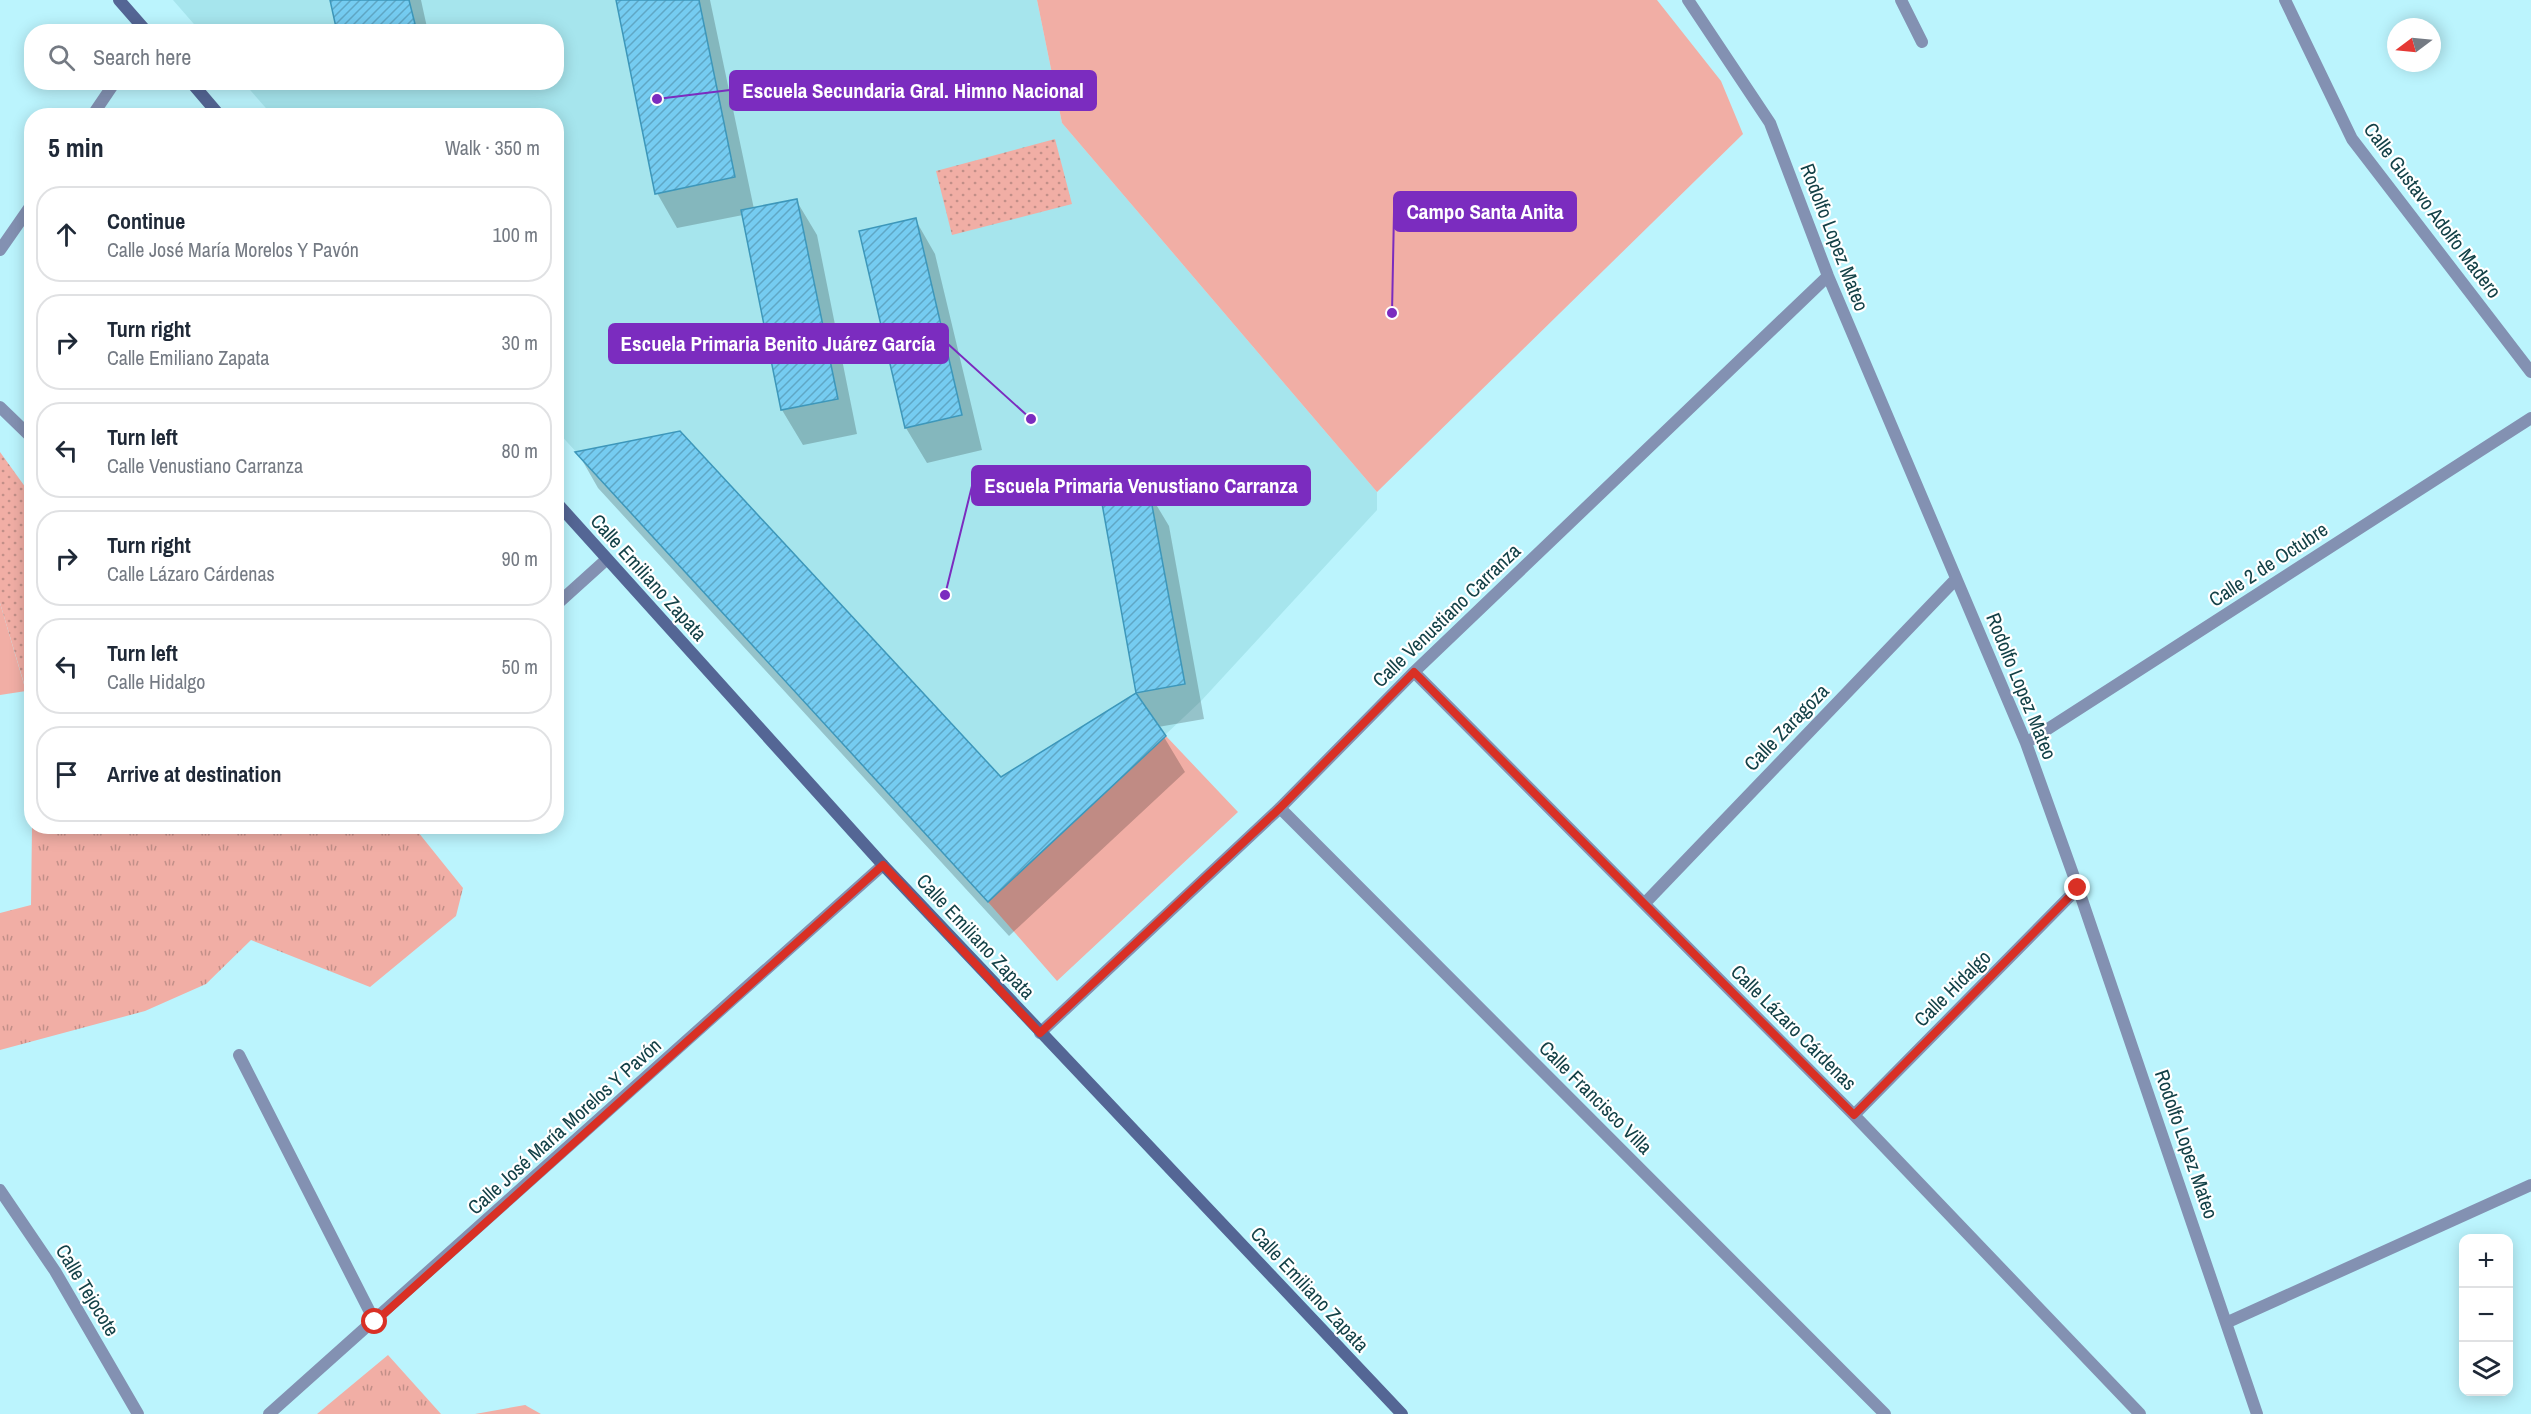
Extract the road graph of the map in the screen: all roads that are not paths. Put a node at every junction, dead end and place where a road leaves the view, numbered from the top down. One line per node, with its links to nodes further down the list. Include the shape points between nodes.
1 (119, 0): 5 (main road)
2 (1688, 0): 13 (street, Rodolfo Lopez Mateo, via 1770,123)
3 (1901, 0): 6 (street)
4 (2285, 0): 14 (street, Calle Gustavo Adolfo Madero, via 2352,139)
5 (140, 24)
6 (1922, 42)
7 (110, 90): 9 (street)
8 (198, 90): 10 (main road)
9 (97, 108)
10 (213, 108)
11 (24, 216): 12 (street)
12 (0, 250)
13 (1828, 276): 20 (street, Rodolfo Lopez Mateo); 22 (street, Calle Venustiano Carranza)
14 (2531, 372)
15 (0, 407): 17 (street)
16 (2531, 418): 23 (street, Calle 2 de Octubre)
17 (24, 430)
18 (564, 511): 19 (main road, Calle Emiliano Zapata)
19 (607, 559): 21 (street); 25 (main road, Calle Emiliano Zapata)
20 (1956, 579): 23 (street, Rodolfo Lopez Mateo); 27 (street, Calle Zaragoza)
21 (564, 598)
22 (1414, 672): 24 (street, Calle Venustiano Carranza); 27 (street, Calle Lázaro Cárdenas)
23 (2026, 743): 26 (street, Rodolfo Lopez Mateo)
24 (1280, 808): 28 (street, Calle Venustiano Carranza); 38 (street, Calle Francisco Villa)
25 (883, 865): 28 (main road, Calle Emiliano Zapata); 33 (street, Calle José María Morelos Y Pavón)
26 (2078, 888): 30 (street, Calle Hidalgo); 34 (street, Rodolfo Lopez Mateo)
27 (1645, 903): 30 (street, Calle Lázaro Cárdenas)
28 (1040, 1033): 37 (main road, Calle Emiliano Zapata)
29 (239, 1055): 33 (street)
30 (1854, 1115): 39 (street, Calle Lázaro Cárdenas)
31 (2531, 1185): 34 (street)
32 (0, 1190): 35 (street, Calle Tejocote, via 55,1271)
33 (375, 1322): 36 (street, Calle José María Morelos Y Pavón)
34 (2228, 1322): 40 (street, Rodolfo Lopez Mateo)
35 (138, 1414)
36 (269, 1414)
37 (1402, 1414)
38 (1886, 1414)
39 (2140, 1414)
40 (2257, 1414)

